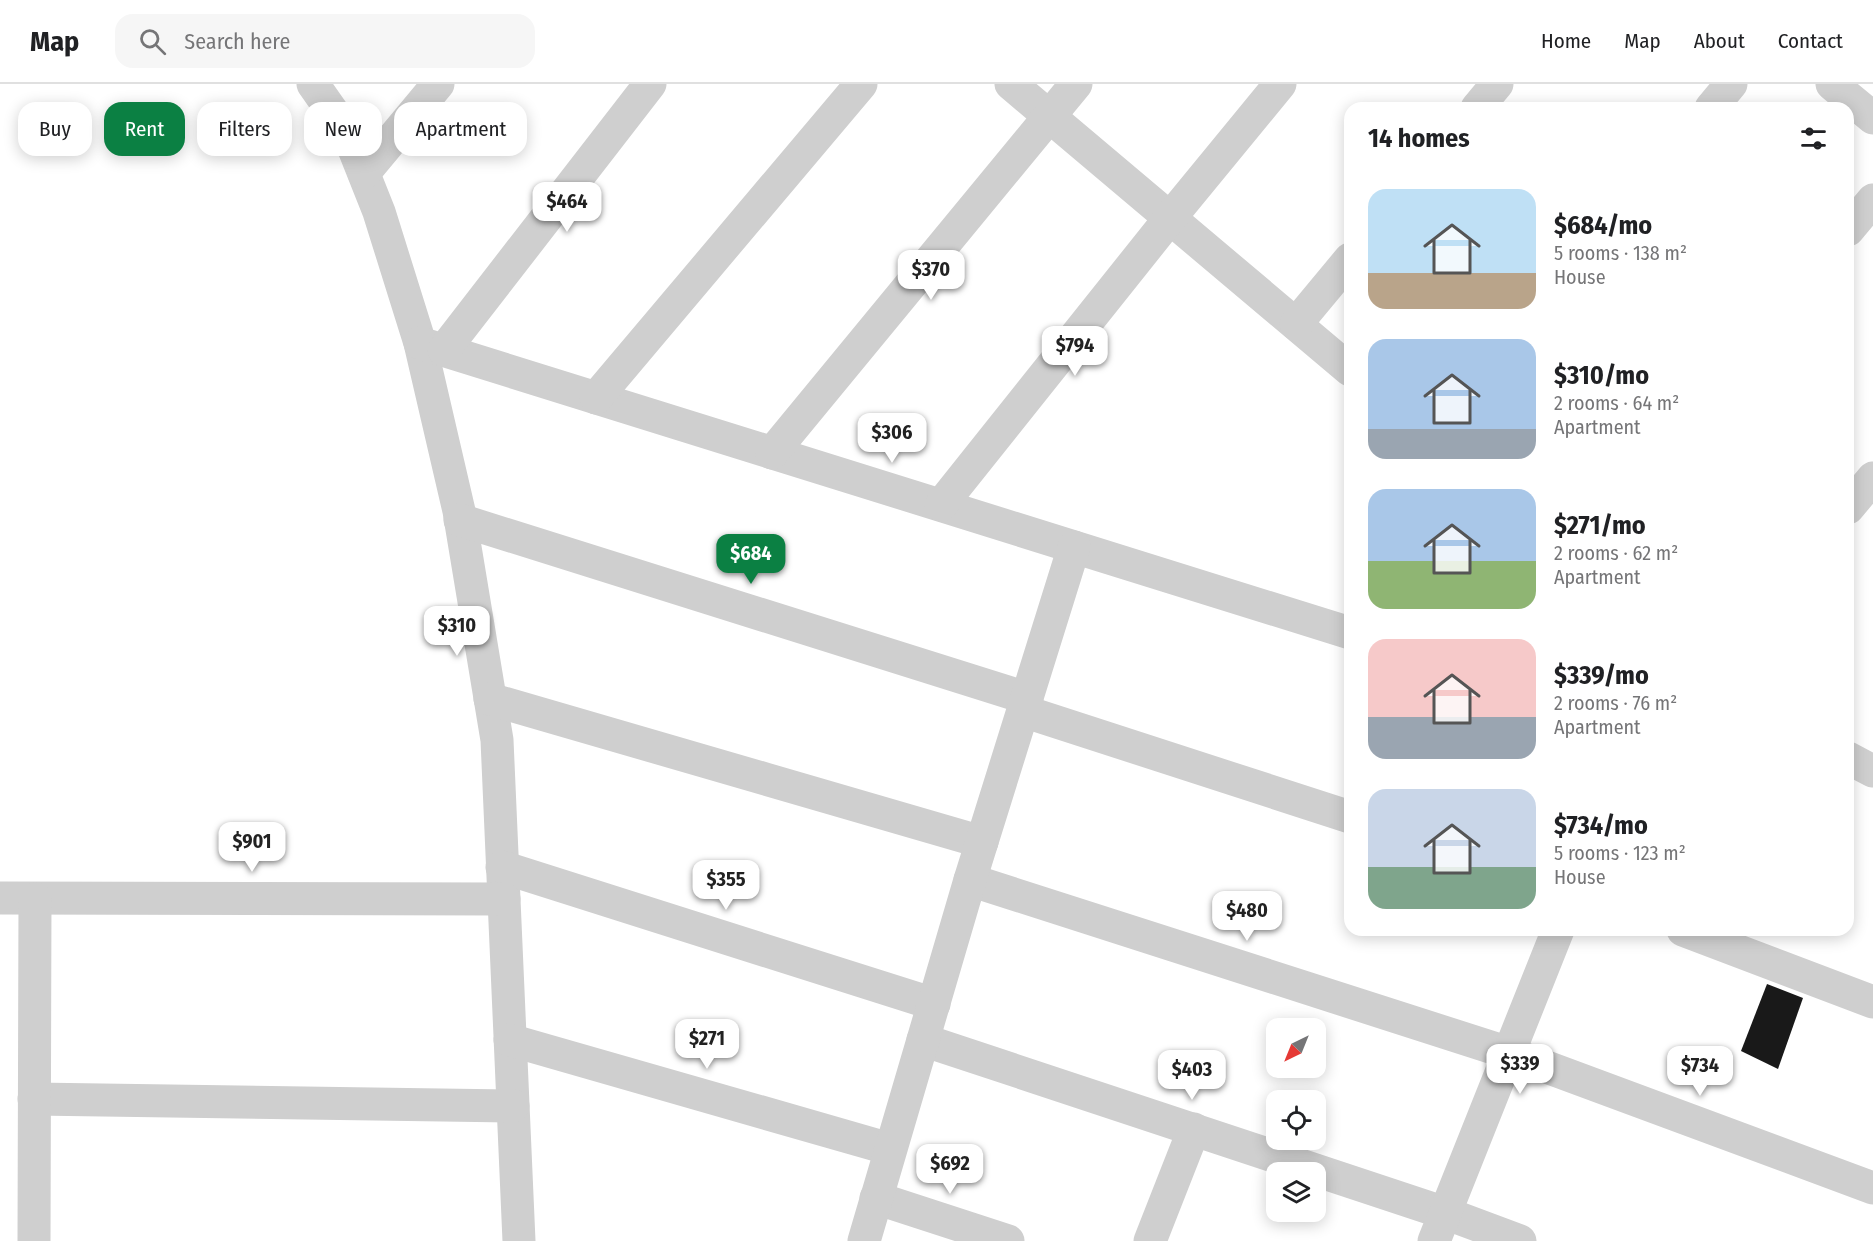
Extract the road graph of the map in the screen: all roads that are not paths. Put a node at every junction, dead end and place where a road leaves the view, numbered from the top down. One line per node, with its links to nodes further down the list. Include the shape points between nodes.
1 (313, 84): 17 (street, via 348,134)
2 (438, 84): 17 (street)
3 (650, 84): 23 (street)
4 (861, 84): 25 (street)
5 (1011, 84): 15 (street)
6 (1076, 84): 15 (street)
7 (1280, 84): 19 (street)
8 (1497, 84): 11 (street)
9 (1731, 84): 12 (street)
10 (1832, 84): 14 (street)
11 (1482, 102)
12 (1716, 102)
13 (1854, 102): 16 (street)
14 (1854, 102)
15 (1050, 116): 19 (street); 26 (street)
16 (1873, 118)
17 (364, 173): 23 (street)
18 (1873, 200): 20 (street)
19 (1170, 218): 22 (street); 29 (street)
20 (1854, 223)
21 (1344, 266): 22 (street)
22 (1296, 324): 24 (street)
23 (432, 347): 25 (street); 30 (street)
24 (1344, 364)
25 (596, 398): 26 (street)
26 (772, 453): 29 (street)
27 (1873, 478): 28 (street)
28 (1854, 501)
29 (941, 506): 31 (street)
30 (460, 520): 33 (street); 34 (street)
31 (1074, 547): 32 (street); 34 (street)
32 (1344, 631)
33 (490, 699): 36 (street); 38 (street, via 496,740)
34 (1025, 704): 35 (street); 36 (street)
35 (1344, 815)
36 (982, 842): 37 (street)
37 (970, 880): 44 (street); 47 (street)
38 (503, 883): 40 (street); 44 (street); 45 (street)
39 (0, 898): 40 (street)
40 (35, 899): 48 (street)
41 (1556, 936): 47 (street)
42 (1699, 936): 43 (street)
43 (1873, 1002)
44 (934, 1004): 46 (street)
45 (510, 1040): 49 (street); 51 (street)
46 (923, 1040): 50 (street); 51 (street)
47 (1509, 1053): 52 (street); 54 (street)
48 (34, 1099): 49 (street); 55 (street)
49 (513, 1106): 56 (street)
50 (1194, 1129): 54 (street); 59 (street)
51 (890, 1149): 53 (street)
52 (1873, 1188)
53 (876, 1198): 57 (street); 58 (street)
54 (1440, 1227): 60 (street)
55 (33, 1241)
56 (519, 1241)
57 (864, 1241)
58 (1008, 1241)
59 (1150, 1241)
60 (1520, 1241)

